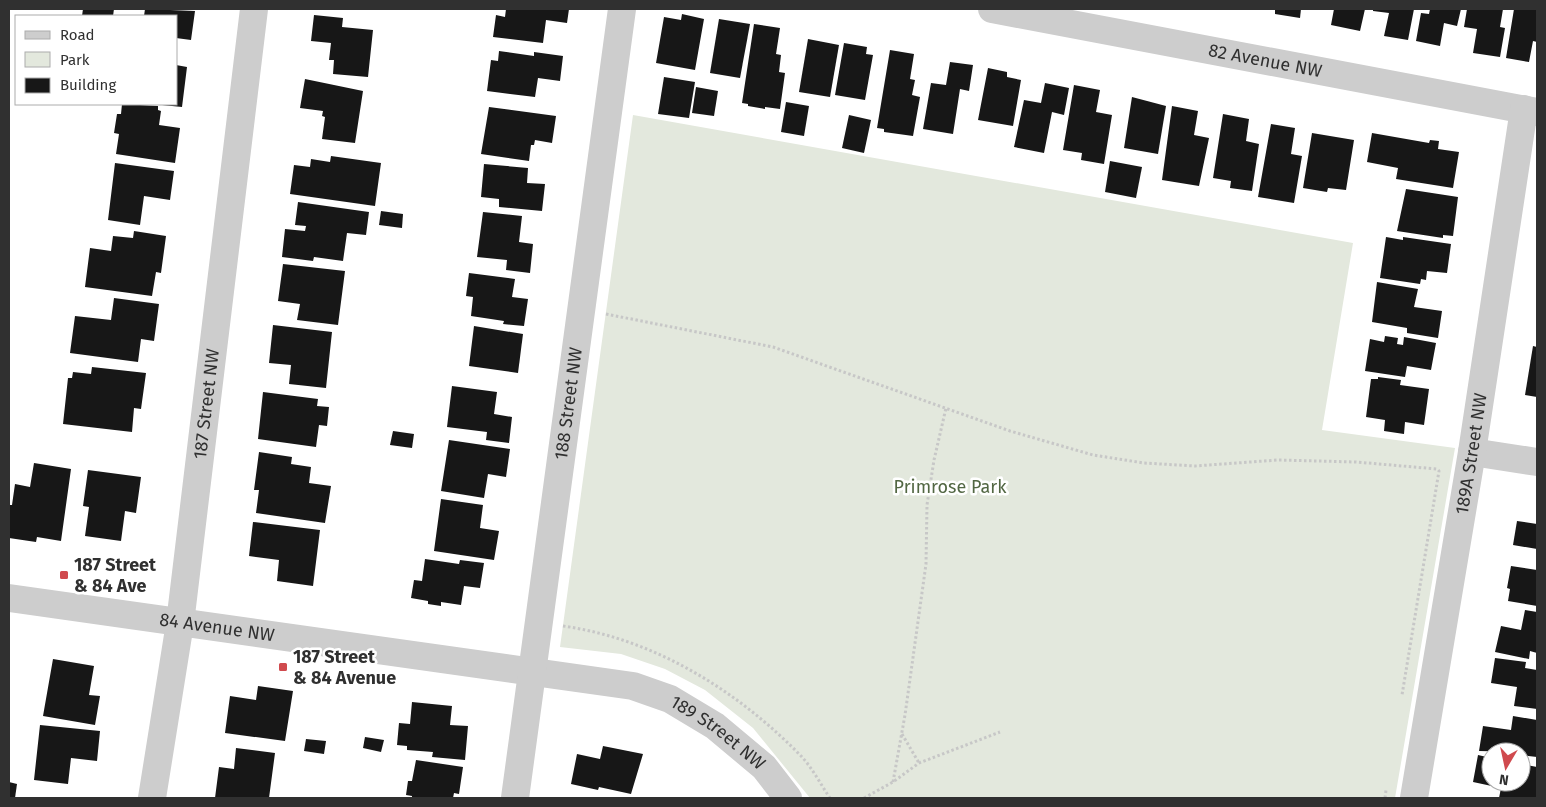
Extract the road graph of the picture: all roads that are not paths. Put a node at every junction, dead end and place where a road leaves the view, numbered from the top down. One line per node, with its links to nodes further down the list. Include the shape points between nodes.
1 (254, 9): 8 (street, 187 Street NW)
2 (622, 9): 9 (street, 188 Street NW)
3 (992, 9): 4 (street, 82 Avenue NW)
4 (1531, 110): 5 (street, 189A Street NW)
5 (1472, 452): 6 (street); 14 (street, 189A Street NW)
6 (1537, 462)
7 (9, 598): 8 (street, 84 Avenue NW)
8 (180, 622): 9 (street, 84 Avenue NW); 11 (street, 187 Street NW)
9 (532, 671): 10 (street, 84 Avenue NW); 12 (street, 188 Street NW)
10 (633, 686): 13 (street, 189 Street NW, via 670,699 715,726 764,767)
11 (152, 798)
12 (515, 798)
13 (788, 798)
14 (1414, 798)

